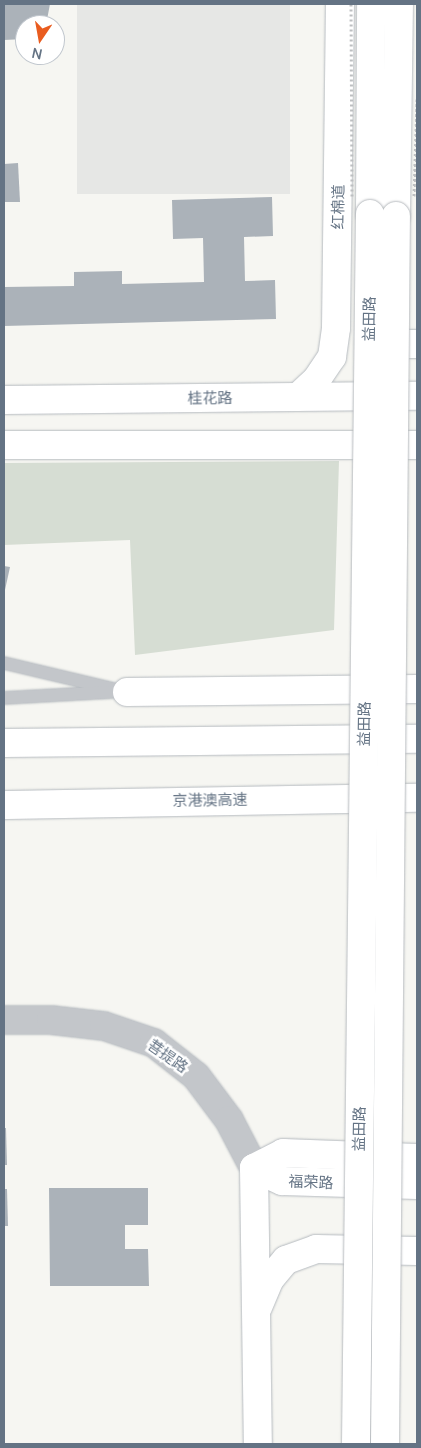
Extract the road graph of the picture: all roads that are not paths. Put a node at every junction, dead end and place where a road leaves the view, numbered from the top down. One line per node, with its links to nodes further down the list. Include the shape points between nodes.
1 (340, 4): 5 (main road, 红棉道)
2 (371, 4): 4 (main road, 益田路)
3 (399, 4): 4 (main road, 益田路)
4 (383, 215): 27 (main road, 益田路, bridge); 28 (main road, 益田路, bridge)
5 (336, 328): 6 (main road, via 360,344); 8 (main road, 红棉道, via 332,357 317,379)
6 (417, 344)
7 (417, 396): 8 (main road, 桂花路)
8 (298, 397): 9 (main road, 桂花路)
9 (4, 400)
10 (4, 444): 11 (main road)
11 (417, 445)
12 (4, 662): 14 (lane)
13 (417, 689): 14 (main road)
14 (127, 692): 15 (lane)
15 (4, 698)
16 (417, 739): 17 (main road)
17 (4, 743)
18 (417, 798): 19 (main road, 京港澳高速)
19 (4, 805)
20 (4, 1020): 22 (street, 菩提路, via 51,1020 104,1026 154,1042 196,1076 229,1120)
21 (417, 1158): 22 (main road, 福荣路, via 283,1153)
22 (254, 1168): 23 (main road, 福荣路, via 282,1181); 25 (main road)
23 (417, 1185)
24 (417, 1251): 25 (main road, via 316,1249 286,1260 270,1280)
25 (256, 1311): 26 (main road)
26 (258, 1444)
27 (356, 1444)
28 (385, 1444)

